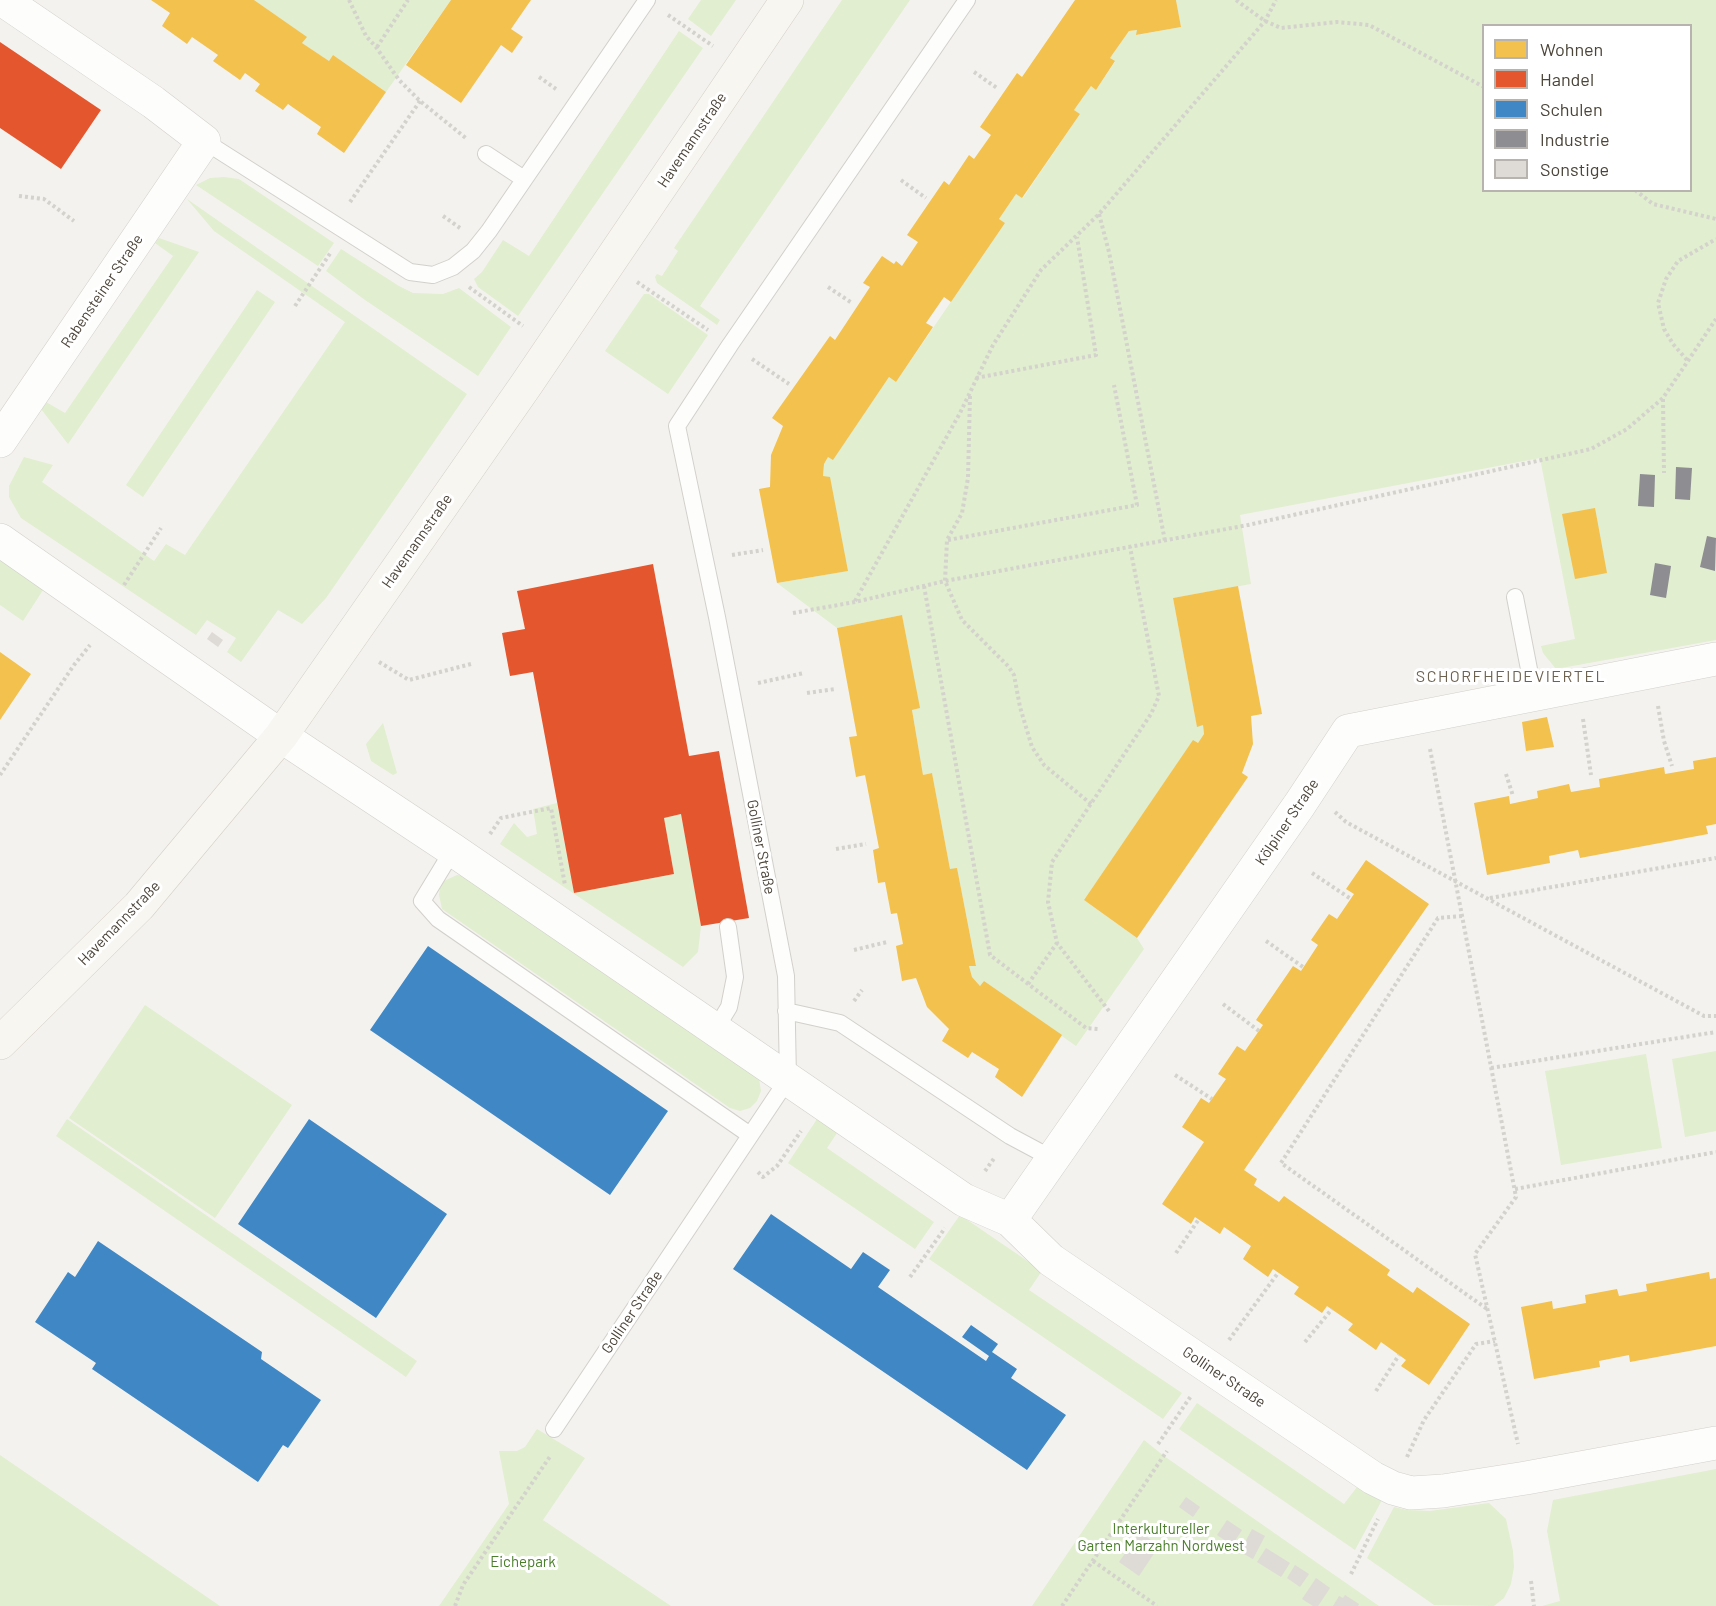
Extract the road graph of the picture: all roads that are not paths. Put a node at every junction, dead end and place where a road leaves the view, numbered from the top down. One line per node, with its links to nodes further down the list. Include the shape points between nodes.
1 (3, 0): 5 (street)
2 (646, 0): 7 (lane)
3 (787, 0): 13 (main road, Havemannstraße, via 526,385)
4 (967, 0): 16 (lane, Golliner Straße, via 677,426 786,976)
5 (204, 141): 7 (lane, via 410,272 433,275 453,267 472,251); 8 (street, Rabensteiner Straße)
6 (486, 154): 7 (lane)
7 (524, 179)
8 (0, 441)
9 (0, 540): 13 (street, via 116,605)
10 (1515, 597): 12 (lane)
11 (1716, 659): 12 (street, Kölpiner Straße)
12 (1534, 694): 21 (street, Kölpiner Straße, via 1348,730)
13 (281, 736): 14 (street, Golliner Straße); 18 (main road, Havemannstraße, via 139,906)
14 (453, 850): 17 (street, Golliner Straße); 20 (lane, via 422,901 438,919)
15 (729, 927): 17 (lane, via 735,977 729,1007)
16 (786, 1011): 19 (lane, Golliner Straße); 21 (lane, via 840,1023 1010,1136)
17 (715, 1030): 19 (street, Golliner Straße)
18 (0, 1043)
19 (788, 1079): 20 (lane, Golliner Straße); 22 (street, Golliner Straße, via 964,1200)
20 (750, 1135): 23 (lane, Golliner Straße)
21 (1053, 1159): 22 (street, Kölpiner Straße)
22 (1010, 1221): 24 (street, Golliner Straße, via 1051,1260 1393,1488 1411,1493 1443,1491)
23 (554, 1429)
24 (1716, 1443)

